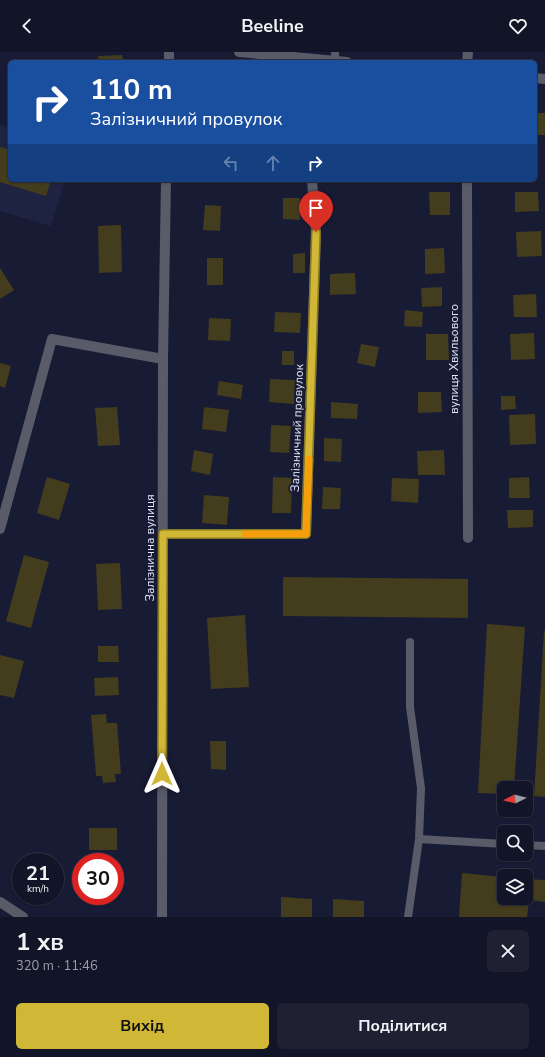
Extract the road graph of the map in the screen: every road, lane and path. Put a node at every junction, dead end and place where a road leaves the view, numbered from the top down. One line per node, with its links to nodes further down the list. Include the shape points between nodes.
1 (239, 52): 3 (street)
2 (335, 56): 3 (street)
3 (306, 60)
4 (166, 182): 7 (street, Залізнична вулиця)
5 (312, 182): 9 (street, Залізничний провулок, via 316,232 306,534)
6 (467, 182): 10 (street, вулиця Хвильового)
7 (163, 359): 8 (street, via 52,339); 9 (street, Залізнична вулиця)
8 (0, 530)
9 (163, 534): 18 (street, Залізнична вулиця)
10 (468, 538)
11 (410, 642): 12 (lane, via 410,707 420,788)
12 (419, 839): 13 (lane); 19 (lane)
13 (497, 844)
14 (533, 845): 15 (lane)
15 (545, 846)
16 (0, 902): 17 (street)
17 (23, 917)
18 (162, 917)
19 (408, 917)

